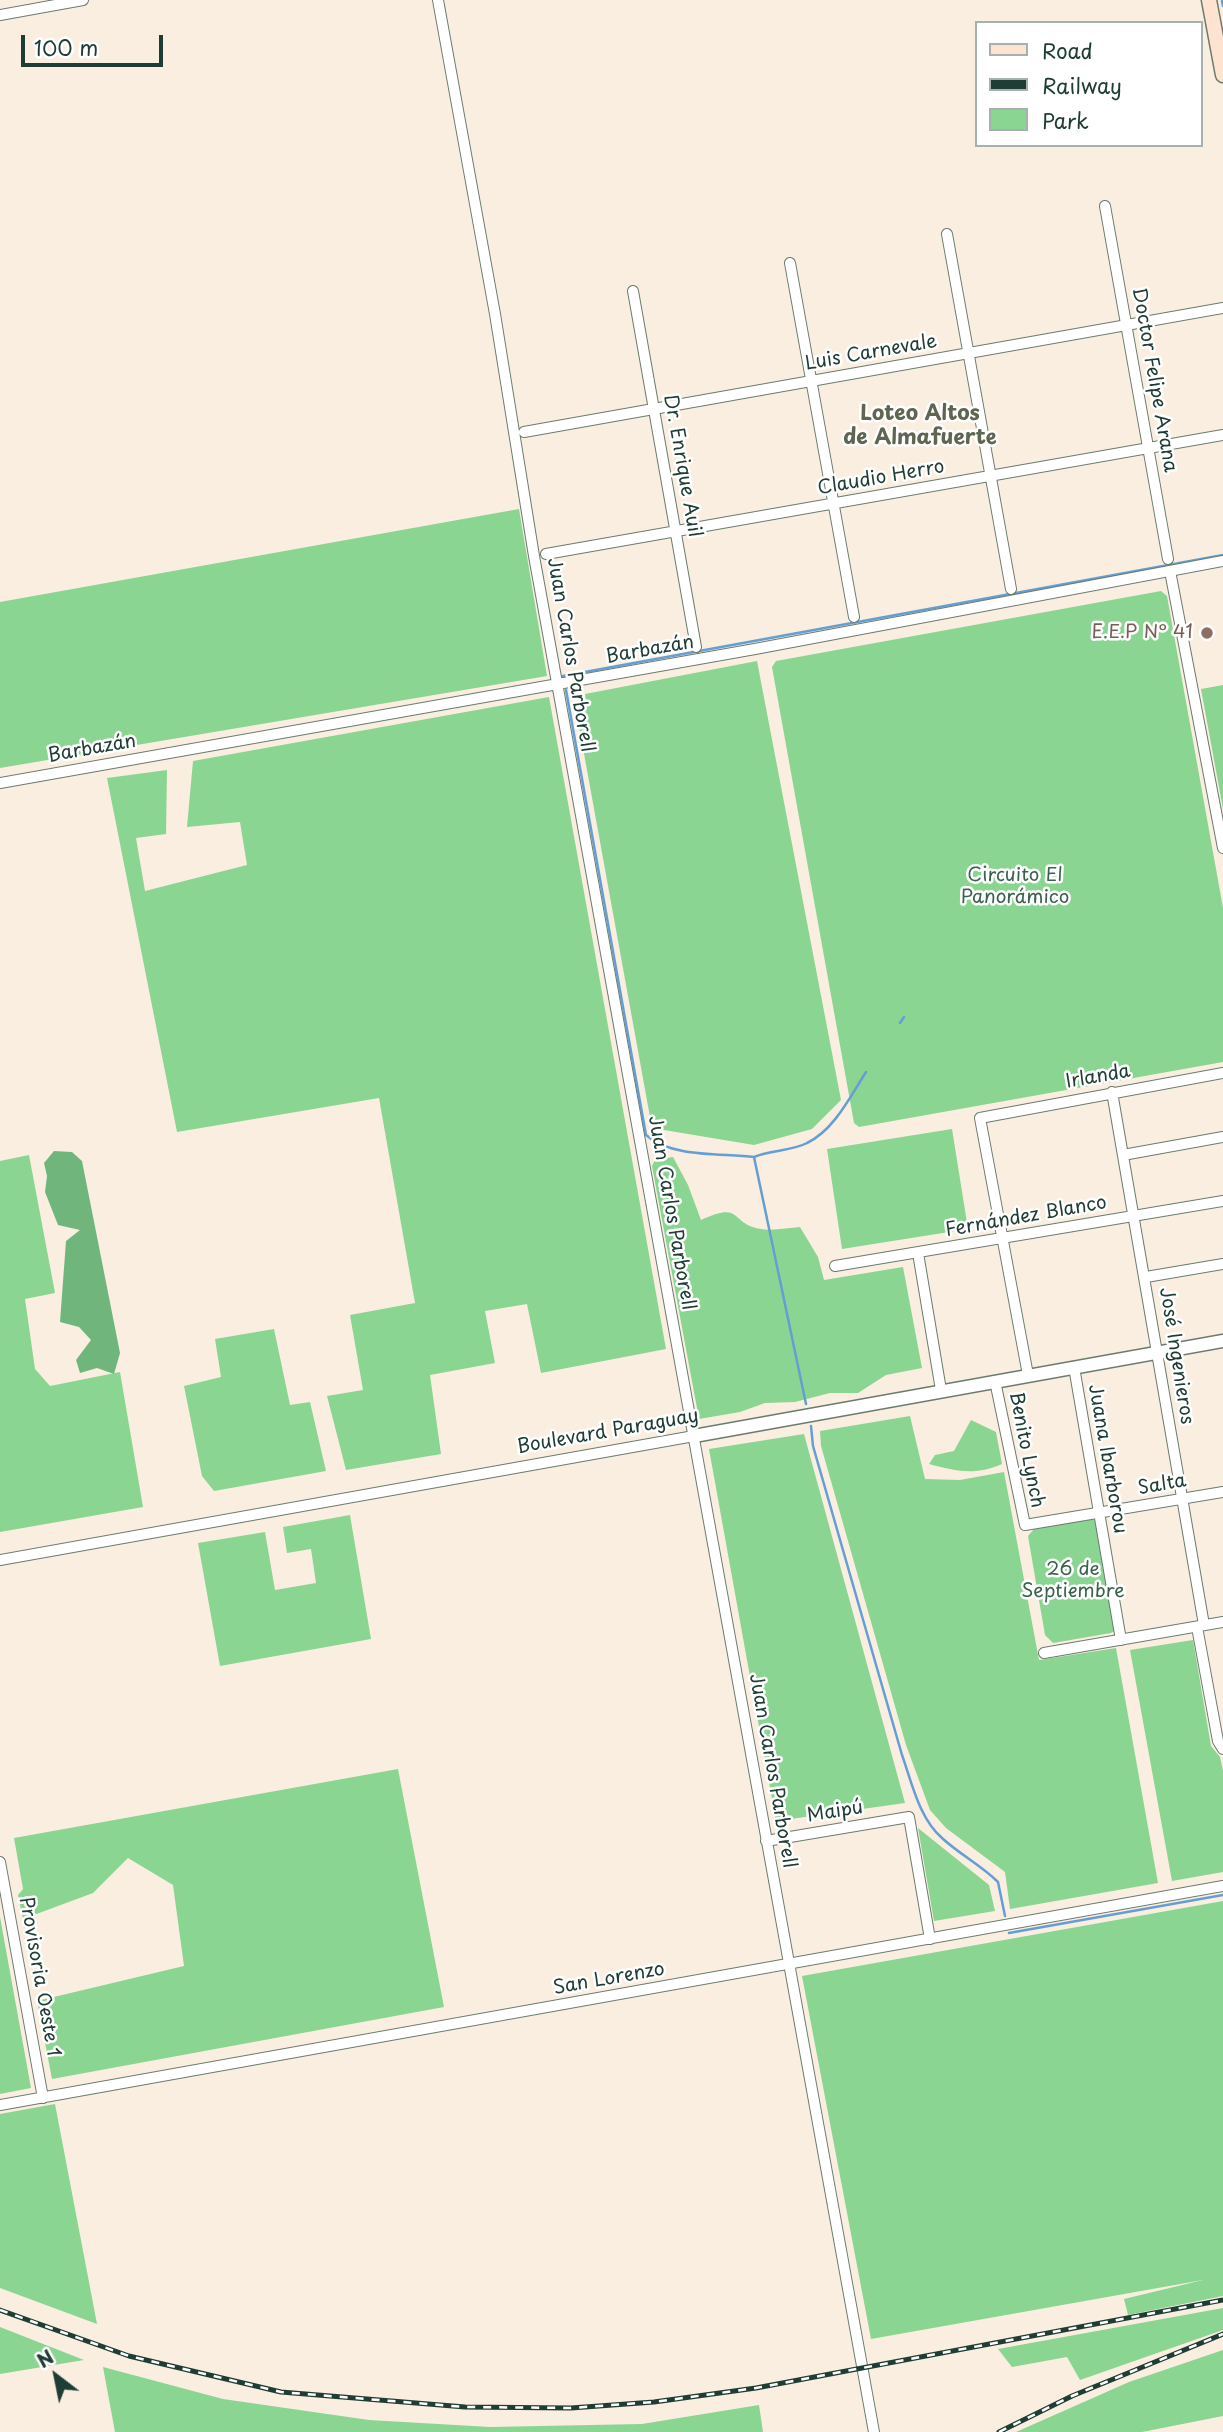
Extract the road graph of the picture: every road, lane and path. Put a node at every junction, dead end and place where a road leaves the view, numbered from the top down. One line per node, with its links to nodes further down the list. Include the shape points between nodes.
1 (83, 0): 4 (street)
2 (438, 0): 29 (street, Juan Carlos Parborell)
3 (1209, 0): 5 (main road)
4 (0, 15)
5 (1221, 52): 6 (main road)
6 (1223, 75)
7 (1105, 206): 12 (street, Doctor Felipe Arana)
8 (947, 234): 13 (street)
9 (790, 263): 14 (street)
10 (633, 291): 15 (street, Dr. Enrique Auil)
11 (1223, 308): 12 (street, Luis Carnevale)
12 (1126, 326): 13 (street, Luis Carnevale); 18 (street, Doctor Felipe Arana)
13 (969, 354): 14 (street, Luis Carnevale); 19 (street)
14 (811, 381): 15 (street, Luis Carnevale); 20 (street)
15 (655, 410): 16 (street, Luis Carnevale); 21 (street, Dr. Enrique Auil)
16 (524, 432)
17 (1223, 435): 18 (street, Claudio Herro)
18 (1149, 447): 19 (street, Claudio Herro); 23 (street, Doctor Felipe Arana)
19 (990, 476): 20 (street, Claudio Herro); 26 (street)
20 (833, 504): 21 (street, Claudio Herro); 27 (street)
21 (677, 532): 22 (street, Claudio Herro); 28 (street, Dr. Enrique Auil)
22 (546, 554)
23 (1168, 559)
24 (1223, 561): 25 (street, Barbazán)
25 (1170, 571): 29 (street, Barbazán); 31 (street)
26 (1011, 589)
27 (854, 617)
28 (696, 647)
29 (557, 684): 30 (street, Barbazán); 50 (street, Juan Carlos Parborell)
30 (0, 783)
31 (1221, 821): 32 (street)
32 (1223, 848)
33 (1223, 1073): 34 (street, Irlanda)
34 (1112, 1092): 36 (street, José Ingenieros); 39 (street, Irlanda, via 980,1118)
35 (1223, 1138): 36 (street)
36 (1124, 1155): 38 (street, José Ingenieros)
37 (1223, 1201): 38 (street, Fernández Blanco)
38 (1135, 1217): 39 (street, Fernández Blanco); 43 (street, José Ingenieros)
39 (1002, 1239): 40 (street, Fernández Blanco); 47 (street)
40 (918, 1253): 42 (street, Fernández Blanco); 49 (street)
41 (1223, 1264): 43 (street)
42 (835, 1266)
43 (1146, 1277): 45 (street, José Ingenieros)
44 (1223, 1341): 45 (street, Boulevard Paraguay)
45 (1156, 1352): 46 (street, Boulevard Paraguay); 52 (street, José Ingenieros)
46 (1074, 1367): 47 (street, Boulevard Paraguay); 53 (street, Juana Ibarborou)
47 (1028, 1375): 48 (street, Boulevard Paraguay)
48 (995, 1381): 49 (street, Boulevard Paraguay); 54 (street, Benito Lynch)
49 (941, 1390): 50 (street, Boulevard Paraguay)
50 (694, 1436): 55 (street, Boulevard Paraguay); 61 (street, Juan Carlos Parborell)
51 (1223, 1492): 52 (street, Salta)
52 (1182, 1499): 53 (street, Salta); 57 (street, José Ingenieros)
53 (1099, 1514): 54 (street, Salta); 58 (street, Juana Ibarborou)
54 (1025, 1525)
55 (0, 1560)
56 (1223, 1622): 57 (street)
57 (1200, 1626): 58 (street); 60 (street, José Ingenieros, via 1217,1741)
58 (1121, 1640): 59 (street)
59 (1044, 1653)
60 (1223, 1749)
61 (766, 1841): 64 (street, Maipú, via 909,1817); 65 (street, Juan Carlos Parborell)
62 (0, 1862): 66 (street, Provisoria Oeste 1)
63 (1223, 1885): 64 (street, San Lorenzo)
64 (930, 1939): 65 (street, San Lorenzo)
65 (789, 1965): 66 (street, San Lorenzo); 68 (street, Juan Carlos Parborell)
66 (43, 2098): 67 (street, San Lorenzo)
67 (0, 2105)
68 (874, 2432)

